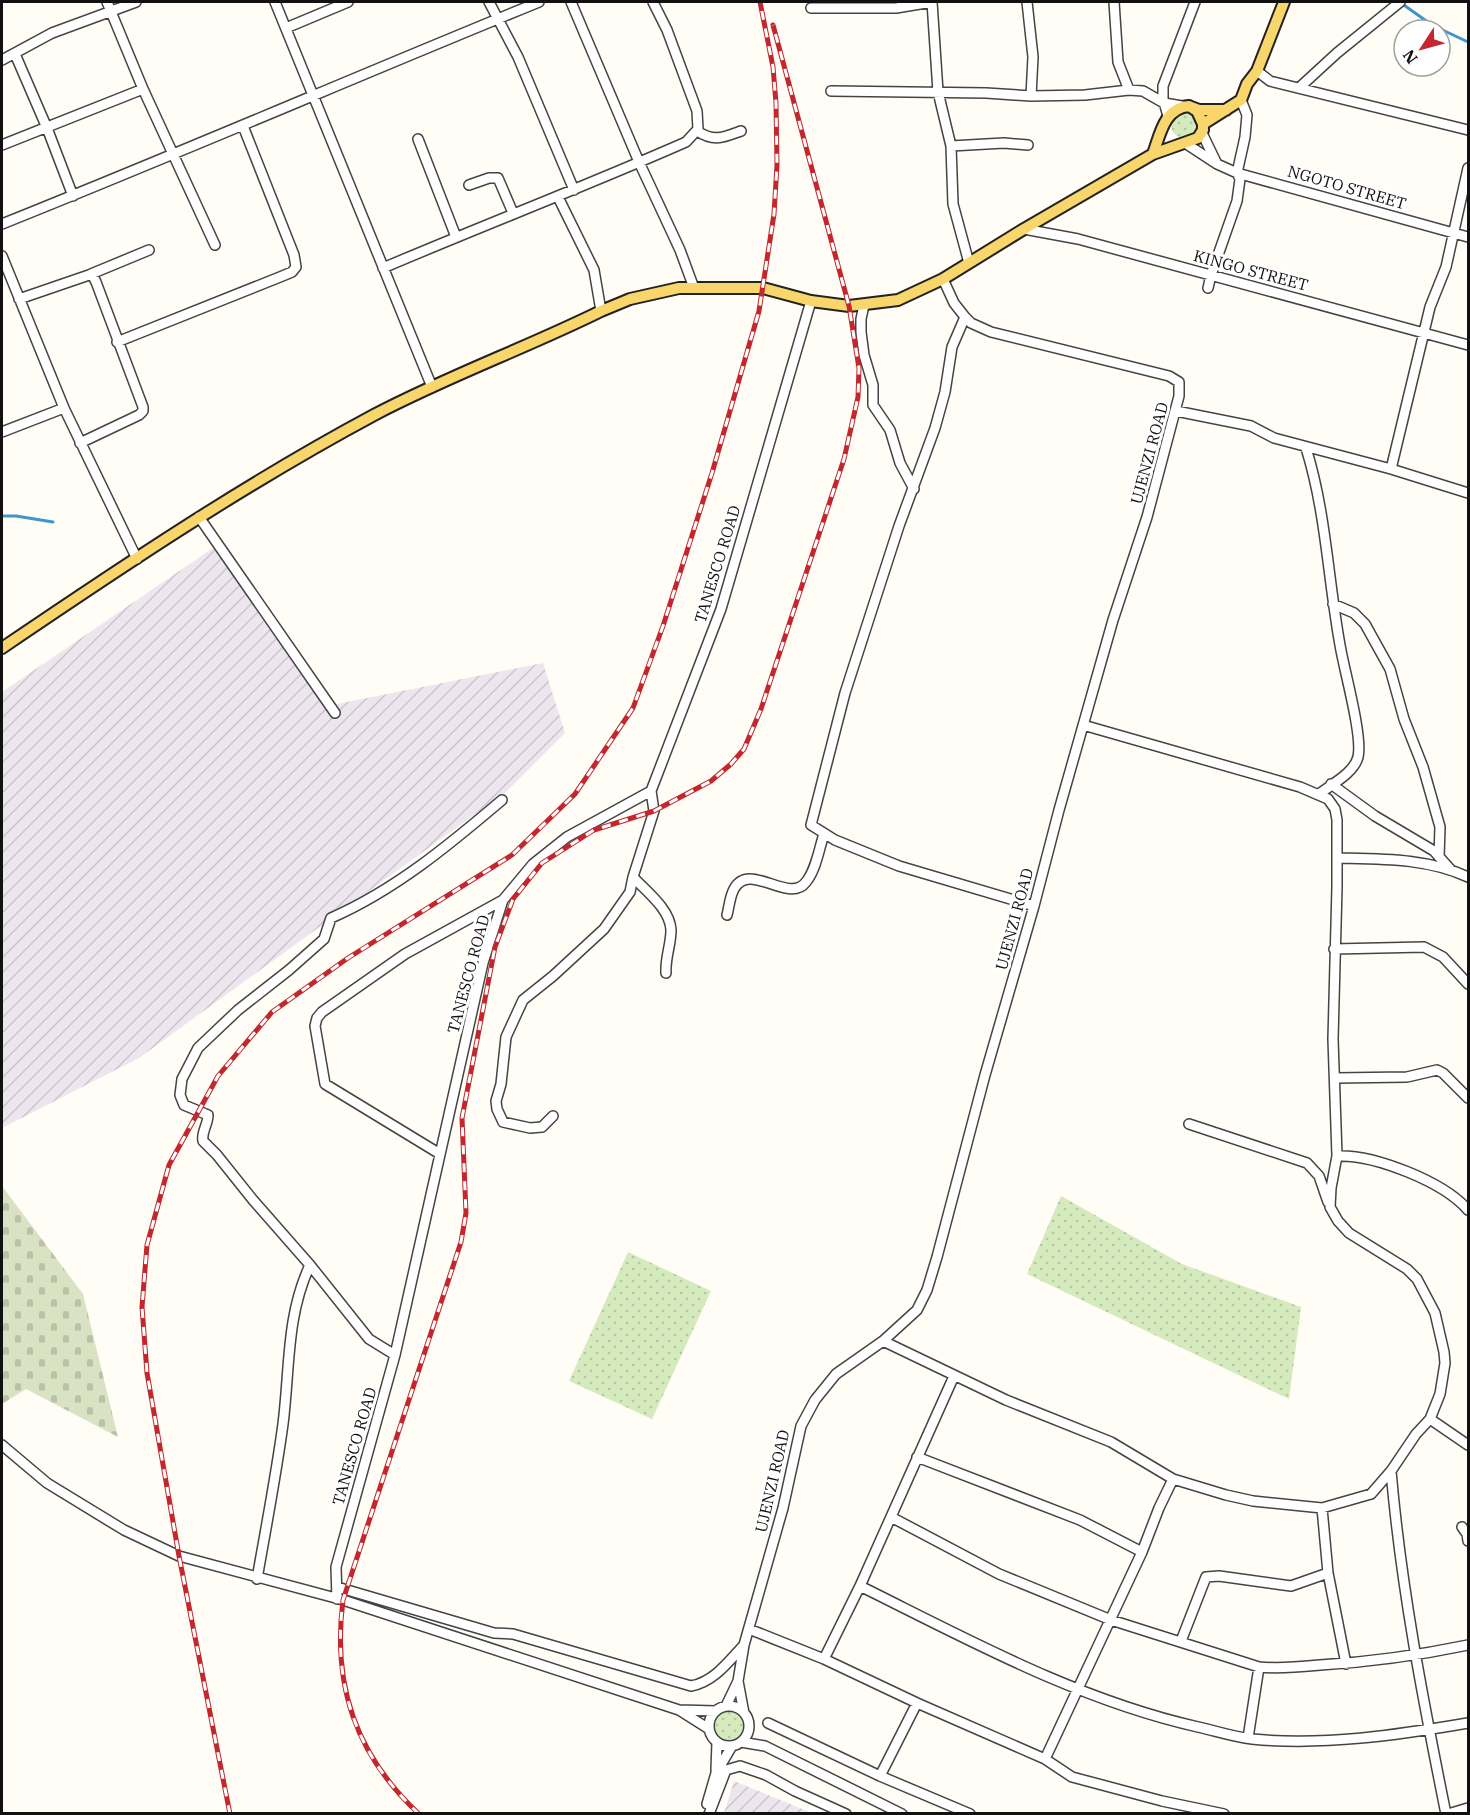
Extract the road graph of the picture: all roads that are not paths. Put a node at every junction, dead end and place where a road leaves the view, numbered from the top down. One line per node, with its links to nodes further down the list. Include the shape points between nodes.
1 (107, 2): 16 (street)
2 (136, 2): 16 (street)
3 (275, 2): 18 (street)
4 (348, 2): 18 (street)
5 (489, 2): 17 (street)
6 (539, 2): 17 (street)
7 (572, 2): 47 (street)
8 (653, 2): 38 (street, via 697,111)
9 (932, 2): 15 (street, via 896,8); 26 (street)
10 (1027, 2): 28 (street, via 1033,57)
11 (1114, 2): 24 (street, via 1118,62)
12 (1195, 2): 30 (street, via 1163,86)
13 (1284, 2): 21 (main road)
14 (1399, 3): 22 (street)
15 (811, 8)
16 (112, 12): 19 (street, via 52,33); 23 (street)
17 (498, 18): 27 (street); 52 (street)
18 (286, 28): 27 (street)
19 (15, 54): 20 (street); 35 (street)
20 (2, 60)
21 (1257, 70): 22 (street, via 1270,81); 29 (main road)
22 (1300, 87): 37 (street)
23 (143, 89): 35 (street); 45 (street)
24 (1130, 90): 28 (street); 30 (street, via 1143,91)
25 (831, 91): 26 (street)
26 (938, 92): 28 (street); 44 (street)
27 (313, 96): 34 (street); 65 (street)
28 (1031, 96)
29 (1241, 100): 32 (main road); 50 (street, via 1247,115)
30 (1164, 103): 31 (street); 33 (street)
31 (1185, 106): 32 (main road); 33 (main road); 36 (main road, via 1197,111)
32 (1227, 110): 36 (main road)
33 (1167, 119): 41 (main road, via 1170,135); 46 (main road)
34 (243, 126): 45 (street); 77 (street, via 296,267 269,282)
35 (47, 128): 42 (street); 53 (street)
36 (1202, 129): 41 (main road, via 1195,140); 48 (street)
37 (1468, 130)
38 (697, 131): 39 (street, via 709,139); 47 (street, via 686,142)
39 (741, 131)
40 (418, 139): 59 (street)
41 (1183, 143): 46 (main road); 48 (street, NGOTO STREET)
42 (2, 145)
43 (1028, 145): 44 (street)
44 (951, 146): 64 (street, via 953,204)
45 (173, 153): 53 (street); 61 (street)
46 (1153, 154): 57 (main road)
47 (639, 162): 52 (street); 69 (street)
48 (1217, 164): 50 (street, NGOTO STREET)
49 (1468, 168): 58 (street)
50 (1237, 173): 58 (street, NGOTO STREET); 67 (street, via 1237,201)
51 (469, 185): 55 (street, via 498,178)
52 (574, 190): 54 (street)
53 (73, 196): 56 (street)
54 (558, 197): 55 (street); 74 (street, via 594,270)
55 (513, 213): 59 (street)
56 (2, 224)
57 (1024, 229): 64 (main road); 67 (street, KINGO STREET)
58 (1453, 233): 60 (street, NGOTO STREET); 76 (street)
59 (456, 237): 65 (street)
60 (1468, 237)
61 (214, 246)
62 (149, 250): 66 (street)
63 (2, 256): 71 (street)
64 (969, 263): 68 (main road)
65 (383, 268): 79 (street)
66 (91, 274): 71 (street); 77 (street)
67 (1211, 274): 70 (street); 76 (street, KINGO STREET)
68 (943, 279): 73 (main road, via 898,300); 75 (street, UJENZI ROAD)
69 (694, 288): 72 (main road, via 763,288); 74 (main road, via 640,296)
70 (1208, 288)
71 (19, 299): 80 (street)
72 (811, 301): 73 (main road); 95 (street, TANESCO ROAD, via 721,609)
73 (864, 305): 86 (street, via 861,332 873,385 873,405 890,430 900,463)
74 (601, 311): 79 (main road)
75 (965, 317): 81 (street, UJENZI ROAD, via 991,332 1014,339 1169,376 1179,382); 86 (street, via 952,347 945,392)
76 (1424, 332): 78 (street, KINGO STREET); 85 (street)
77 (117, 342): 83 (street, via 142,413)
78 (1468, 345)
79 (432, 387): 88 (main road, via 316,447)
80 (64, 408): 82 (street); 83 (street)
81 (1176, 411): 84 (street, via 1251,426); 93 (street, UJENZI ROAD)
82 (2, 432)
83 (80, 443): 89 (street)
84 (1306, 448): 85 (street); 90 (street, via 1327,542)
85 (1391, 469): 87 (street)
86 (914, 489): 98 (street, via 845,693 814,807 811,825)
87 (1468, 493)
88 (199, 517): 89 (main road); 92 (street)
89 (136, 559): 91 (main road)
90 (1333, 604): 94 (street, via 1359,747 1355,766); 99 (street, via 1354,613 1365,624 1390,669 1440,827)
91 (2, 648)
92 (335, 713)
93 (1083, 725): 96 (street); 105 (street, UJENZI ROAD)
94 (1331, 784): 96 (street); 99 (street)
95 (651, 791): 102 (street, via 654,811); 104 (street, TANESCO ROAD, via 567,837 533,864)
96 (1319, 794): 100 (street, via 1331,802 1335,811)
97 (502, 800): 118 (street, via 392,886 331,918 324,939 198,1048 184,1072 184,1105 208,1115 203,1141)
98 (824, 834): 105 (street, via 899,866); 106 (street, via 806,883 798,888 783,888 754,879 743,880 734,890)
99 (1439, 857): 101 (street)
100 (1337, 858): 101 (street, via 1413,861); 107 (street)
101 (1450, 869): 103 (street)
102 (633, 877): 108 (street, via 668,915 671,929); 112 (street, via 630,892 604,929 523,1000 506,1037 496,1101 503,1122 542,1127)
103 (1468, 877)
104 (503, 900): 114 (street, TANESCO ROAD, via 483,963); 114 (street, via 405,954 322,1012 315,1026 325,1084)
105 (1034, 906): 119 (street, UJENZI ROAD, via 927,1290 918,1310)
106 (727, 915)
107 (1334, 949): 109 (street, via 1424,947 1443,957); 110 (street)
108 (666, 973)
109 (1468, 984)
110 (1336, 1078): 111 (street, via 1407,1077 1437,1070); 115 (street)
111 (1468, 1098)
112 (553, 1116)
113 (1189, 1124): 116 (street, via 1307,1163 1319,1176)
114 (440, 1154): 120 (street, TANESCO ROAD)
115 (1337, 1156): 116 (street); 117 (street, via 1350,1155 1398,1169 1446,1190)
116 (1330, 1207): 122 (street, via 1349,1233 1411,1272 1431,1305 1445,1364 1440,1394)
117 (1468, 1210)
118 (310, 1265): 120 (street, via 369,1340); 132 (street, via 293,1315 284,1421)
119 (883, 1341): 121 (street); 137 (street, UJENZI ROAD, via 836,1374 801,1426)
120 (395, 1355): 134 (street, TANESCO ROAD, via 336,1567)
121 (954, 1376): 125 (street); 127 (street, via 1111,1442)
122 (1430, 1419): 123 (street); 126 (street)
123 (1467, 1442)
124 (2, 1445): 132 (street, via 47,1483 124,1530 179,1556)
125 (917, 1457): 129 (street); 130 (street, via 1080,1520)
126 (1391, 1472): 128 (street, via 1371,1494); 141 (street)
127 (1173, 1479): 128 (street, via 1226,1496); 130 (street)
128 (1322, 1508): 131 (street)
129 (891, 1517): 133 (street); 136 (street, via 999,1574)
130 (1142, 1552): 136 (street)
131 (1328, 1573): 138 (street, via 1290,1586 1206,1577); 143 (street)
132 (257, 1579): 135 (street)
133 (860, 1586): 142 (street); 146 (street)
134 (337, 1587): 135 (street, TANESCO ROAD); 139 (street, via 691,1686 710,1679)
135 (337, 1599): 149 (street)
136 (1111, 1620): 138 (street); 146 (street)
137 (749, 1629): 139 (street, UJENZI ROAD); 142 (street)
138 (1181, 1641): 144 (street)
139 (744, 1645): 145 (street, UJENZI ROAD)
140 (1468, 1645): 141 (street)
141 (1415, 1655): 143 (street); 156 (street)
142 (824, 1659): 147 (street)
143 (1346, 1664): 144 (street)
144 (1259, 1667): 157 (street)
145 (738, 1680): 148 (street); 151 (street)
146 (1079, 1690): 157 (street, via 1162,1719); 162 (street)
147 (917, 1703): 162 (street); 164 (street)
148 (726, 1706): 150 (street); 151 (street)
149 (679, 1710): 150 (street); 155 (street)
150 (716, 1710): 155 (street)
151 (744, 1714): 154 (street)
152 (768, 1723): 164 (street)
153 (1468, 1723): 156 (street)
154 (749, 1726): 159 (street); 161 (street)
155 (709, 1730): 158 (street)
156 (1429, 1730): 157 (street, via 1365,1738); 172 (street)
157 (1248, 1738)
158 (717, 1742): 160 (street); 163 (street)
159 (741, 1742): 160 (street); 161 (street)
160 (732, 1746): 163 (street)
161 (765, 1746): 169 (street)
162 (1045, 1759): 171 (street, via 1072,1777)
163 (716, 1773): 166 (street)
164 (880, 1776): 170 (street)
165 (1468, 1808): 172 (street)
166 (704, 1814)
167 (709, 1814): 168 (street, via 726,1770 740,1766)
168 (846, 1814)
169 (902, 1814)
170 (969, 1814)
171 (1224, 1814)
172 (1447, 1814)

